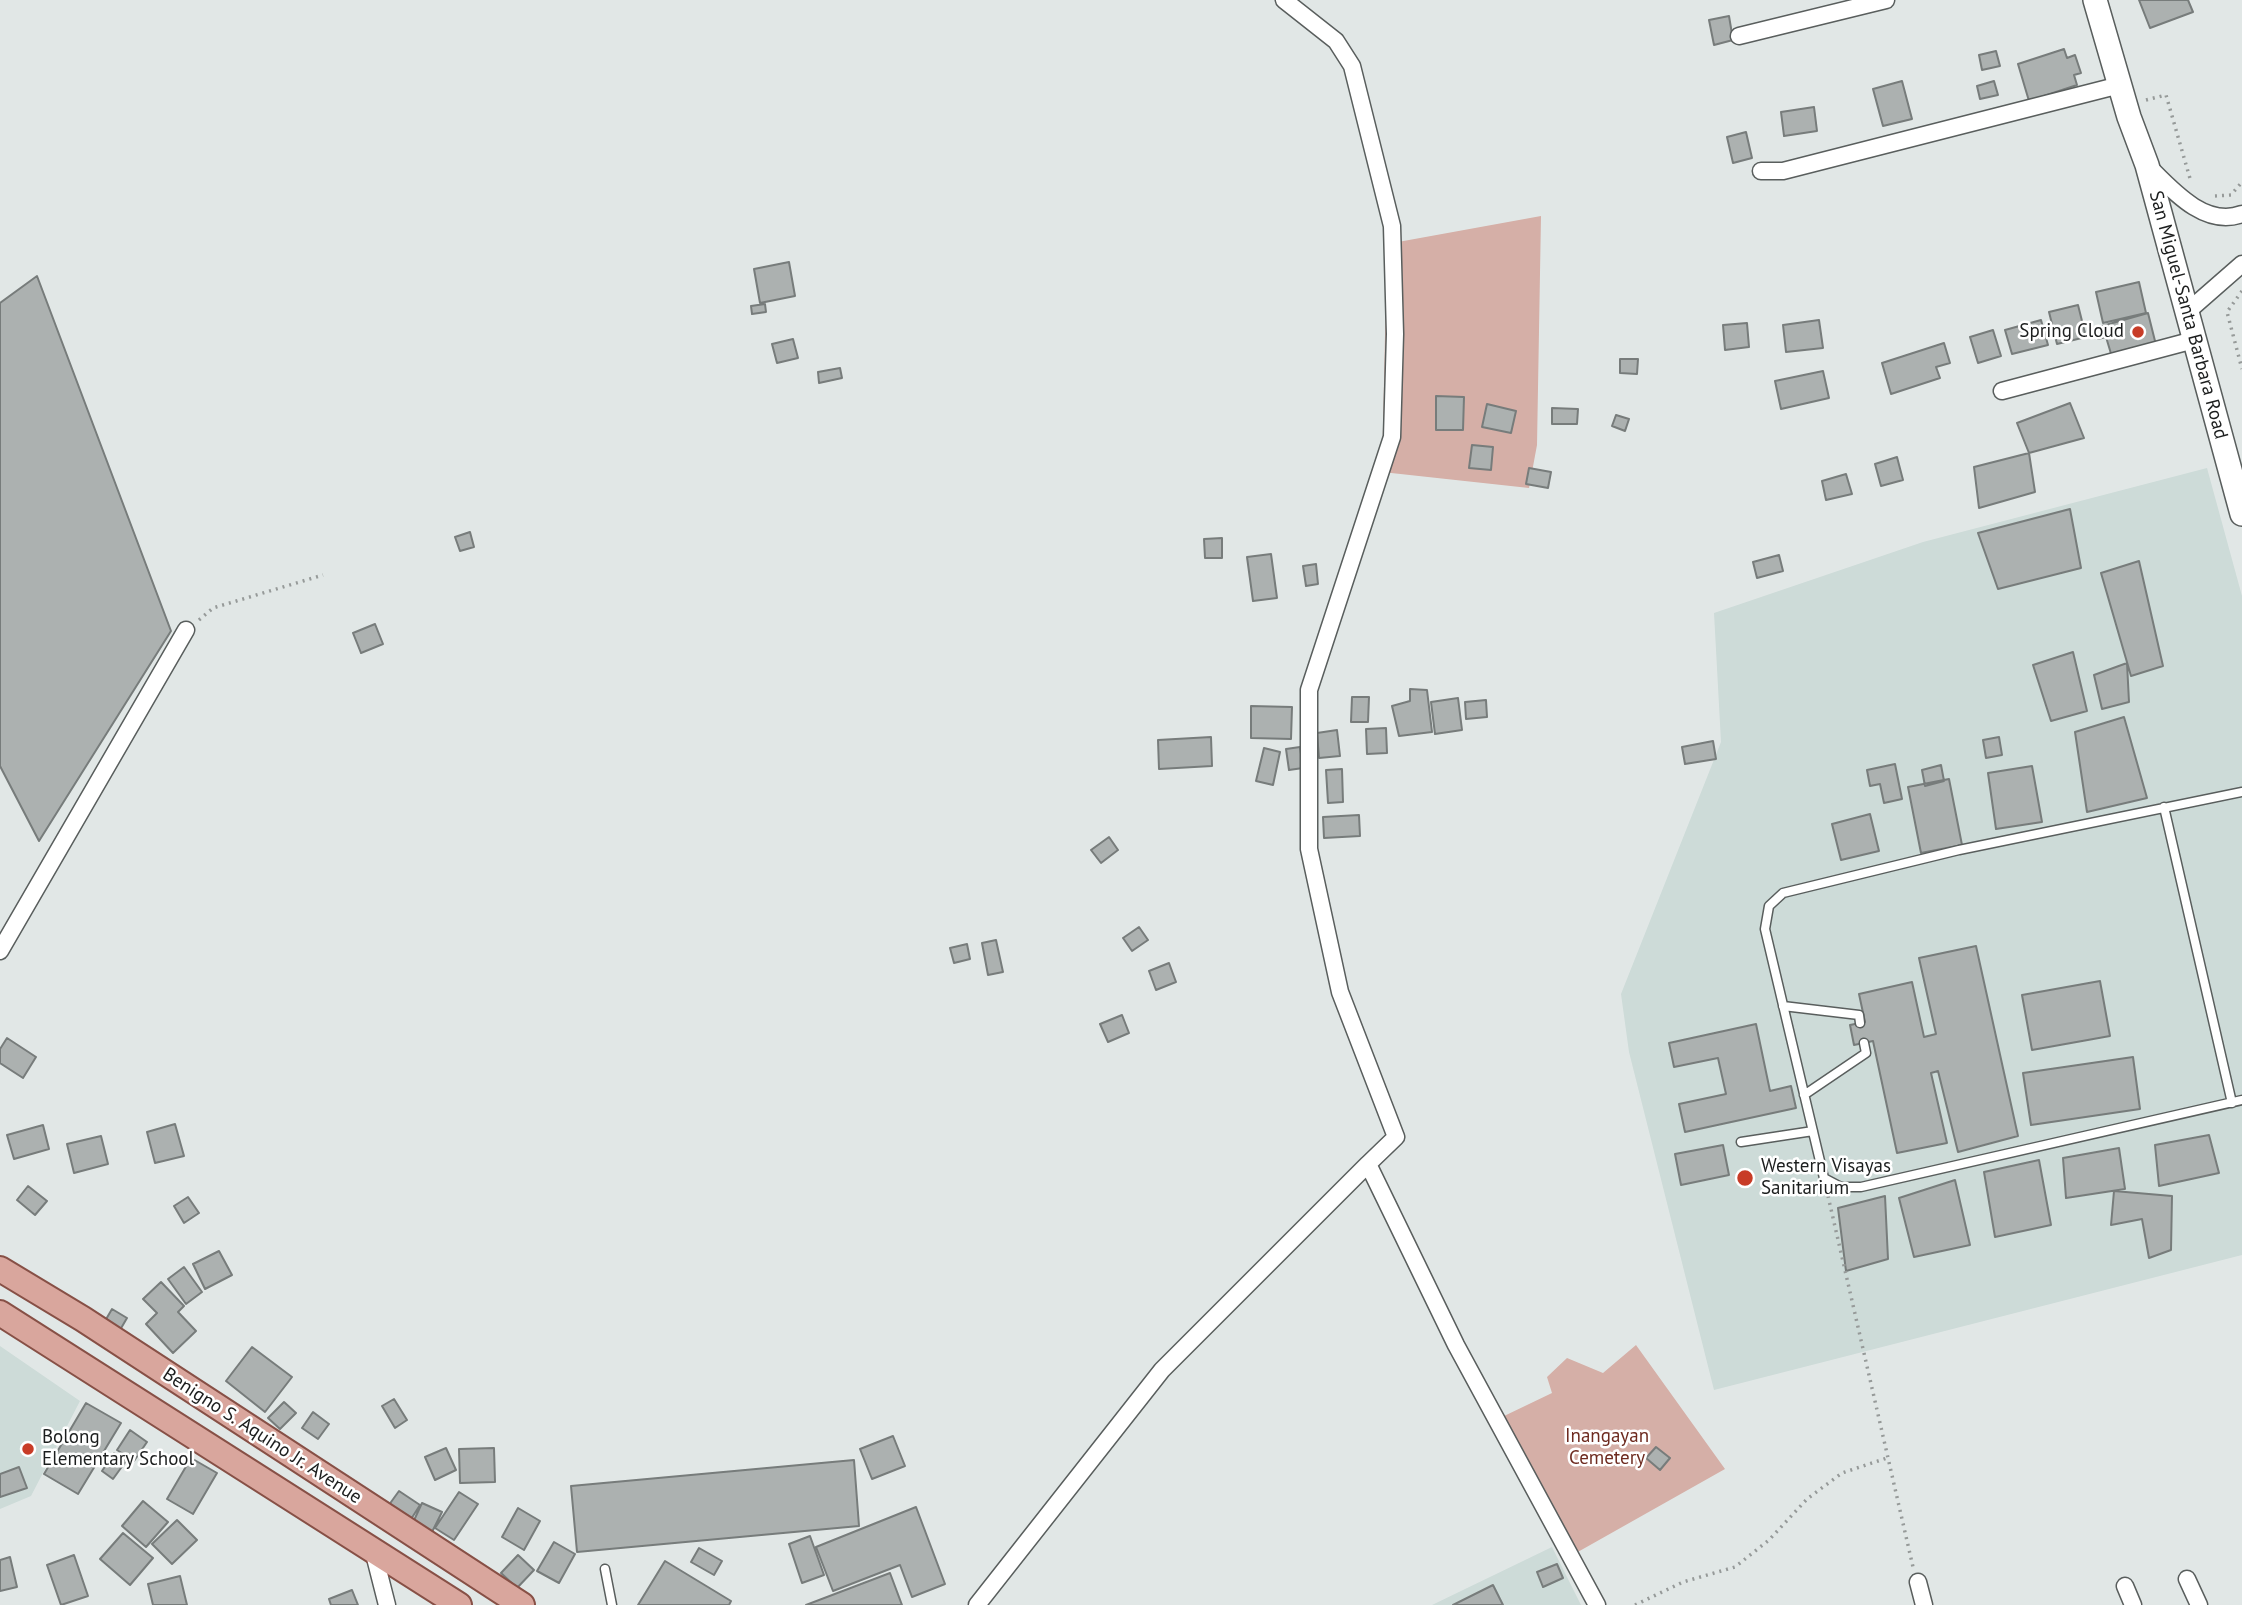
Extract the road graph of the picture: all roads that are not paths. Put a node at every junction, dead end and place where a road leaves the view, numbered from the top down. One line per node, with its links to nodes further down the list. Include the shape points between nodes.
1 (1284, 0): 26 (street, via 1336,41 1352,66 1392,226 1392,438 1310,690 1309,849 1340,992 1396,1137)
2 (1886, 0): 4 (street)
3 (2095, 0): 5 (main road, San Miguel-Santa Barbara Road)
4 (1739, 36)
5 (2125, 102): 6 (main road, San Miguel-Santa Barbara Road); 7 (street, via 1783,171)
6 (2147, 165): 8 (street, via 2197,210 2228,219); 10 (main road, San Miguel-Santa Barbara Road)
7 (1760, 171)
8 (2242, 214)
9 (2242, 264): 10 (street)
10 (2187, 312): 11 (main road, San Miguel-Santa Barbara Road)
11 (2194, 340): 12 (street); 13 (main road, San Miguel-Santa Barbara Road)
12 (2002, 391)
13 (2242, 514)
14 (186, 630): 17 (street)
15 (2242, 792): 16 (lane)
16 (2164, 807): 18 (lane, via 1783,893 1769,906 1765,929); 23 (lane)
17 (0, 951)
18 (1783, 1006): 19 (lane, via 1858,1015); 21 (lane)
19 (1860, 1023)
20 (1864, 1043): 21 (lane, via 1866,1053)
21 (1804, 1095): 24 (lane)
22 (2242, 1100): 23 (lane)
23 (2232, 1103): 24 (lane, via 1861,1187 1841,1187 1824,1178)
24 (1813, 1131): 25 (lane)
25 (1741, 1142)
26 (1368, 1164): 40 (street, via 1162,1370); 41 (street, via 1456,1345)
27 (0, 1269): 29 (main road, Benigno S. Aquino Jr. Avenue)
28 (0, 1313): 30 (main road, Benigno S. Aquino Jr. Avenue)
29 (288, 1453): 30 (main road); 38 (main road, Benigno S. Aquino Jr. Avenue)
30 (269, 1483): 31 (main road, Benigno S. Aquino Jr. Avenue)
31 (373, 1550): 36 (street); 37 (main road, Benigno S. Aquino Jr. Avenue)
32 (605, 1569): 39 (lane)
33 (2186, 1579): 44 (street)
34 (1918, 1582): 42 (street)
35 (2125, 1586): 43 (street)
36 (387, 1605)
37 (459, 1605)
38 (522, 1605)
39 (612, 1605)
40 (977, 1605)
41 (1597, 1605)
42 (1924, 1605)
43 (2133, 1605)
44 (2199, 1605)

